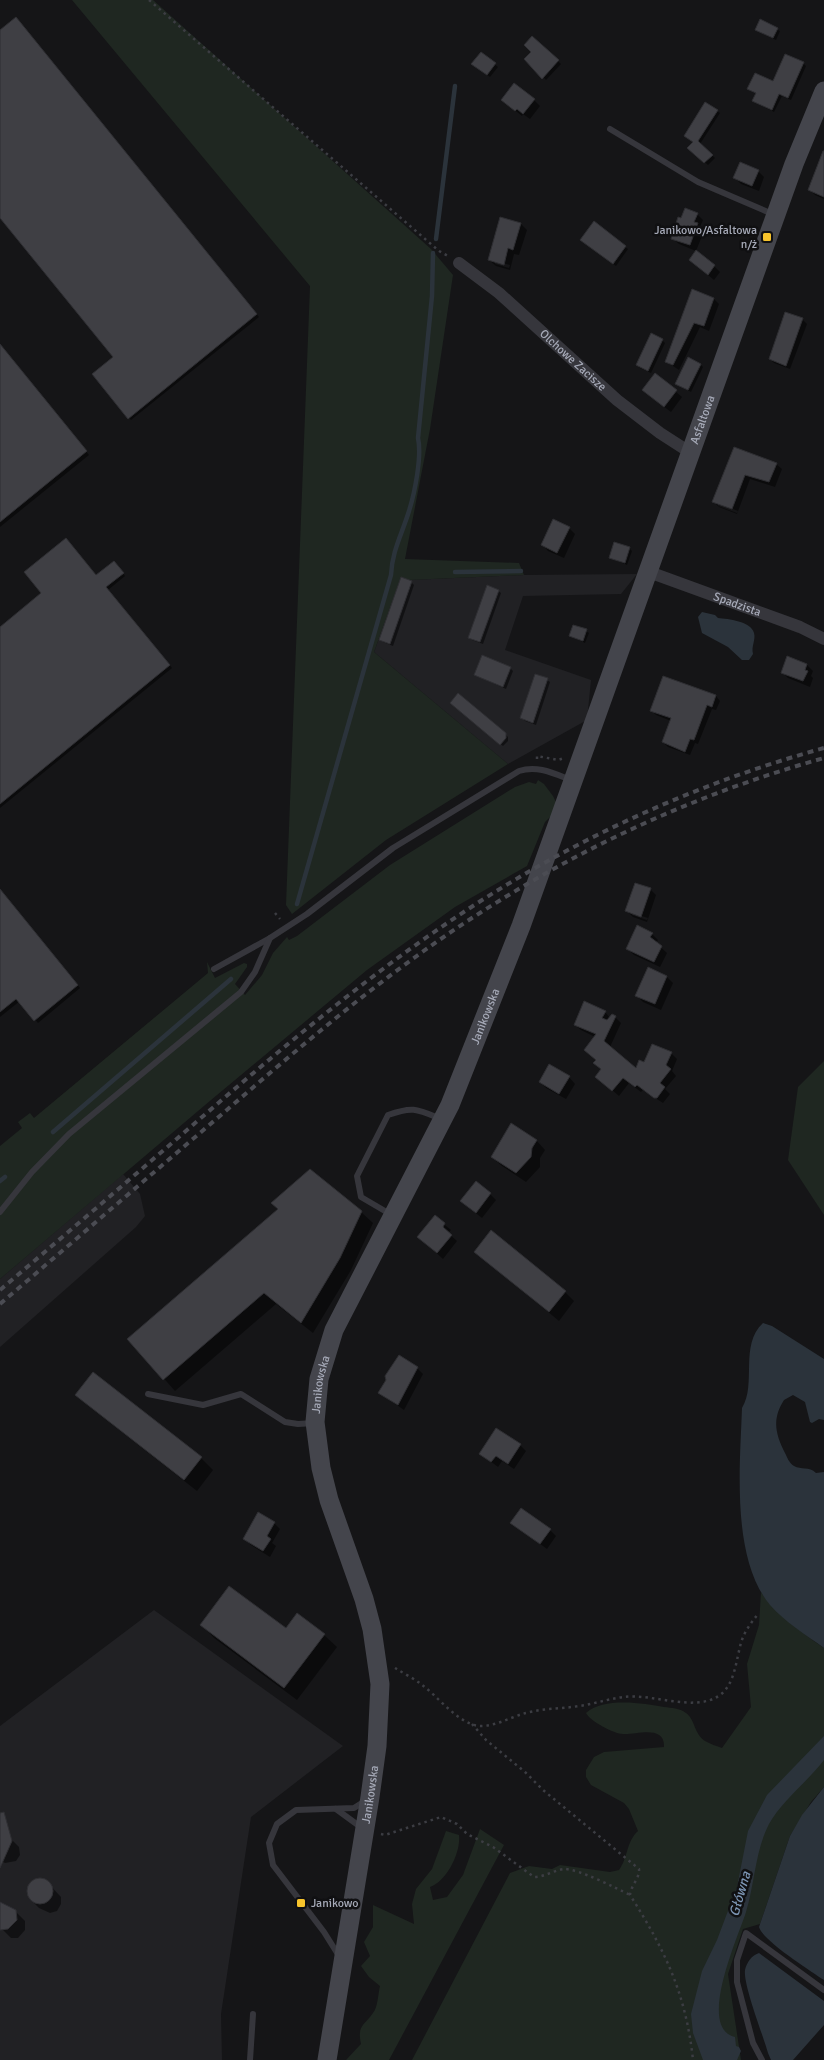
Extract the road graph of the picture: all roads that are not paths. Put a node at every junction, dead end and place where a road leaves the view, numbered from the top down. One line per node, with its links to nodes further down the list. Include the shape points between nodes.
1 (824, 91): 3 (street, Asfaltowa)
2 (610, 129): 3 (lane, via 698,182)
3 (775, 215): 5 (street, Asfaltowa)
4 (459, 262): 5 (street, Olchowe Zacisze, via 499,293 624,406)
5 (691, 453): 6 (street, Asfaltowa)
6 (649, 572): 7 (street, Spadzista, via 800,627); 8 (street, Asfaltowa)
7 (824, 639)
8 (585, 751): 9 (street, Janikowska)
9 (574, 781): 10 (lane, via 535,768 518,770 393,848); 12 (street, Janikowska, via 521,926)
10 (270, 938): 11 (lane); 13 (lane, via 255,972 241,992 69,1134 32,1172)
11 (214, 969)
12 (442, 1120): 14 (street, Janikowska); 14 (lane, via 407,1108 388,1115 357,1176 361,1197)
13 (0, 1212)
14 (393, 1216): 16 (street, Janikowska, via 334,1330 319,1379)
15 (148, 1394): 16 (lane, via 204,1404 241,1394 285,1422)
16 (315, 1422): 17 (street, Janikowska, via 320,1468 372,1629 380,1684)
17 (370, 1797): 18 (lane, via 354,1808); 19 (street, Janikowska)
18 (336, 1809): 19 (lane); 20 (lane, via 296,1810 277,1824 269,1843 273,1865)
19 (365, 1831): 20 (street, Janikowska)
20 (344, 1963): 24 (street, Janikowska)
21 (824, 1990): 25 (lane, via 746,1933 736,1960 737,1982 753,2043)
22 (253, 2014): 23 (lane)
23 (250, 2060)
24 (327, 2060)
25 (762, 2060)

